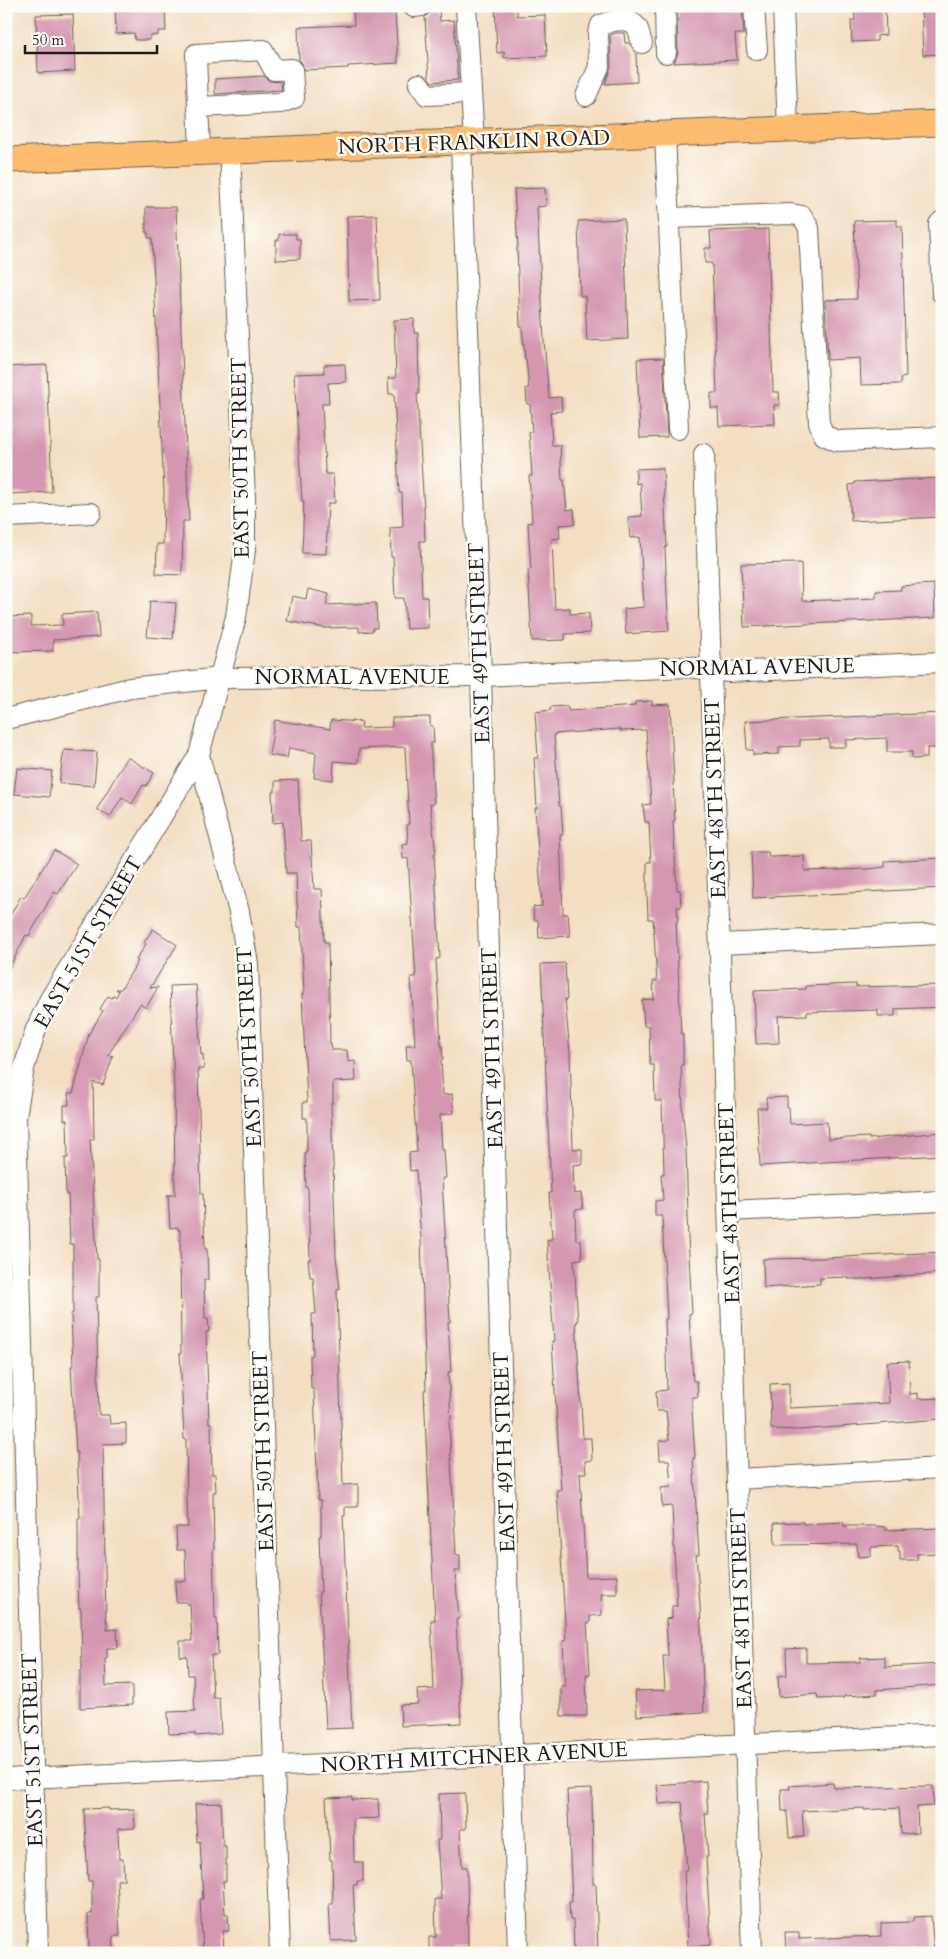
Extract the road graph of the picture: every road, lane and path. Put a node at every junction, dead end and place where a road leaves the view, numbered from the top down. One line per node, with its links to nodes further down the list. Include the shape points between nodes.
1 (421, 6): 4 (street)
2 (466, 6): 11 (street, EAST 49TH STREET)
3 (664, 6): 9 (street)
4 (414, 7)
5 (783, 7): 6 (street); 15 (street)
6 (754, 8): 8 (street)
7 (642, 43): 12 (street, via 637,27 628,20 601,25 598,33 599,68)
8 (757, 50)
9 (666, 53)
10 (419, 84): 11 (street, via 427,95)
11 (471, 93): 17 (street, EAST 49TH STREET)
12 (586, 96)
13 (198, 107): 13 (street, via 196,54 263,50 274,70 292,69 294,98 281,103); 19 (street)
14 (942, 123): 15 (main road, NORTH FRANKLIN ROAD)
15 (788, 129): 16 (main road, NORTH FRANKLIN ROAD)
16 (665, 134): 17 (main road, NORTH FRANKLIN ROAD); 21 (street)
17 (468, 142): 18 (main road, NORTH FRANKLIN ROAD); 31 (street, EAST 49TH STREET)
18 (230, 151): 19 (main road, NORTH FRANKLIN ROAD); 32 (street, EAST 50TH STREET, via 246,533 236,617)
19 (200, 152): 20 (main road, NORTH FRANKLIN ROAD)
20 (6, 160)
21 (668, 218): 24 (street); 25 (street, via 802,216 809,228 819,423 824,435 837,442)
22 (942, 222): 23 (street, via 939,224)
23 (942, 293)
24 (678, 429)
25 (942, 436)
26 (704, 454): 30 (street, EAST 48TH STREET)
27 (91, 513): 28 (street)
28 (6, 516)
29 (942, 662): 30 (street, NORMAL AVENUE, via 729,672)
30 (711, 670): 31 (street, NORMAL AVENUE, via 688,667); 36 (street, EAST 48TH STREET)
31 (481, 676): 32 (street, NORMAL AVENUE); 43 (street, EAST 49TH STREET)
32 (220, 678): 33 (street, NORMAL AVENUE, via 130,688); 34 (street, EAST 50TH STREET)
33 (6, 719)
34 (199, 754): 44 (street, EAST 50TH STREET, via 239,912 248,964); 45 (street, EAST 51ST STREET, via 50,999 36,1029 20,1084 15,1133)
35 (942, 934): 36 (street)
36 (720, 944): 38 (street, EAST 48TH STREET)
37 (942, 1201): 38 (street)
38 (729, 1211): 40 (street, EAST 48TH STREET)
39 (942, 1468): 40 (street)
40 (737, 1479): 42 (street, EAST 48TH STREET)
41 (942, 1735): 42 (street, NORTH MITCHNER AVENUE)
42 (746, 1745): 43 (street, NORTH MITCHNER AVENUE); 50 (street, EAST 48TH STREET)
43 (512, 1754): 44 (street, NORTH MITCHNER AVENUE); 49 (street, EAST 49TH STREET)
44 (274, 1765): 45 (street, NORTH MITCHNER AVENUE); 48 (street, EAST 50TH STREET)
45 (33, 1778): 46 (street, NORTH MITCHNER AVENUE); 47 (street, EAST 51ST STREET)
46 (6, 1779)
47 (38, 1953)
48 (280, 1953)
49 (518, 1953)
50 (752, 1953)

